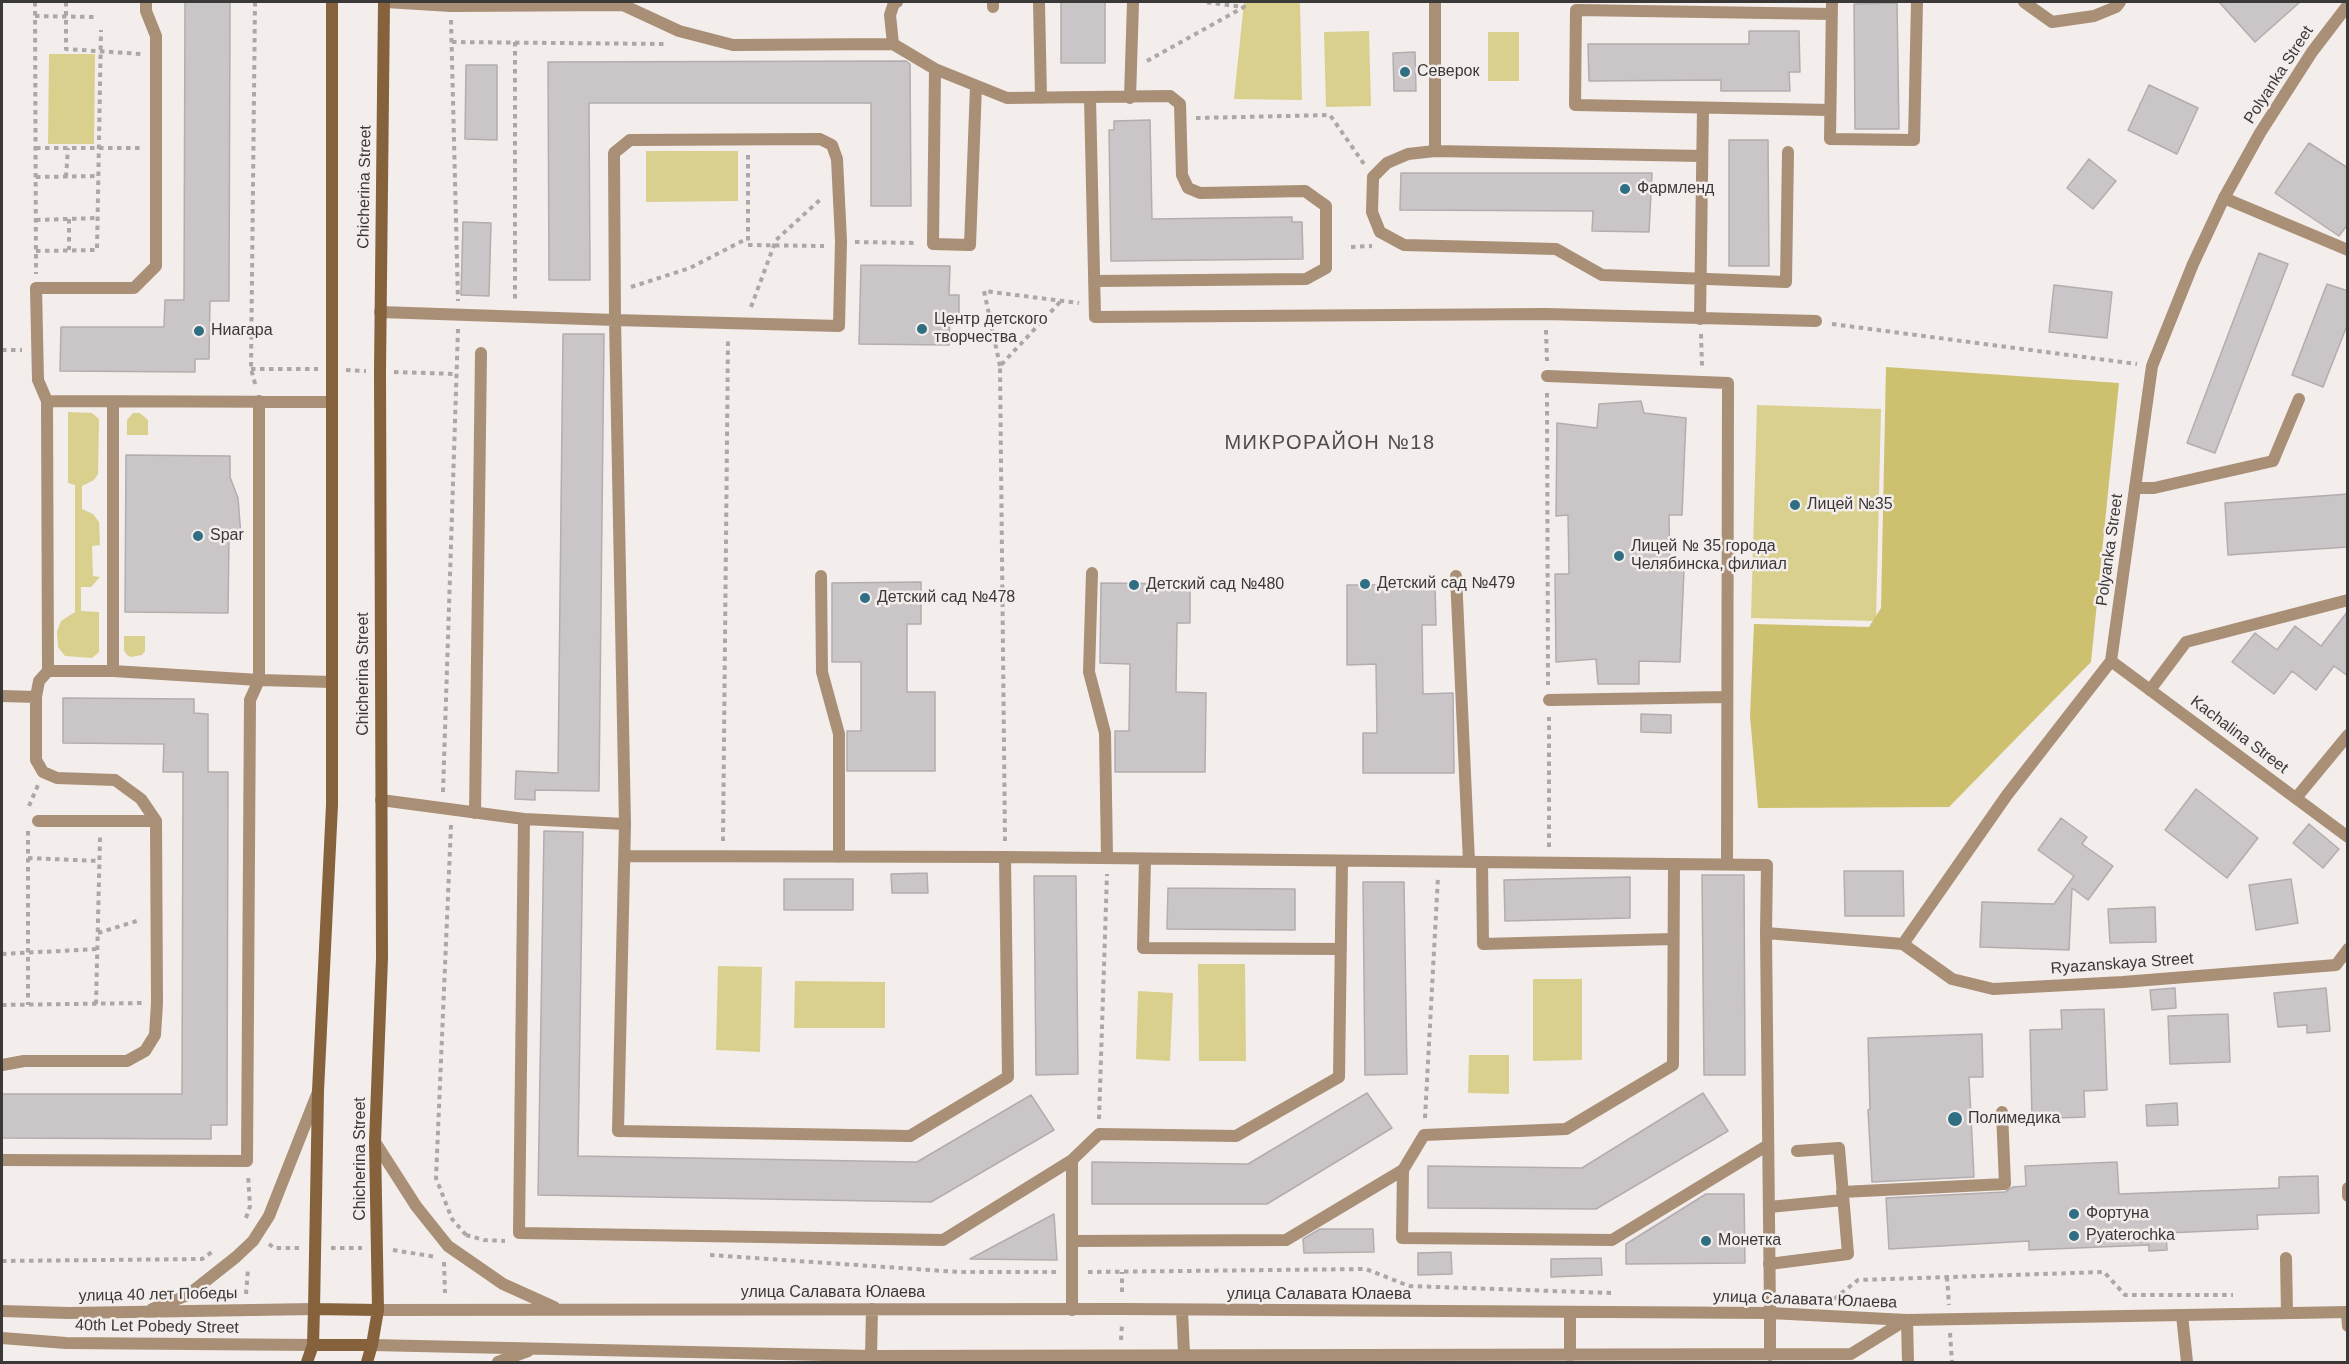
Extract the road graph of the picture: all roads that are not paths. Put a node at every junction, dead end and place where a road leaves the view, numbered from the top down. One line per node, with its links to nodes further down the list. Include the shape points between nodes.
1 (146, 2): 37 (street, via 156,36 156,266 134,288 36,288 38,380)
2 (332, 2): 40 (main road, Chicherina Street)
3 (385, 2): 11 (street, via 451,6); 30 (main road, Chicherina Street)
4 (897, 2): 15 (street, via 890,15)
5 (1039, 2): 18 (street)
6 (1133, 2): 20 (street)
7 (1435, 2): 23 (street)
8 (1917, 2): 22 (street, via 1914,141 1830,139)
9 (2024, 2): 10 (street, via 2052,22 2094,16)
10 (2120, 2)
11 (624, 3): 15 (street, via 679,31 733,45)
12 (1668, 6): 14 (street); 21 (street, via 1576,10 1575,105)
13 (2348, 6): 26 (street, Polyanka Street, via 2312,52 2260,132)
14 (1832, 8): 22 (street)
15 (893, 44): 16 (street)
16 (935, 69): 17 (street); 17 (street, via 933,244 970,245)
17 (976, 86): 18 (street, via 1007,98)
18 (1041, 98): 19 (street)
19 (1090, 98): 20 (street); 28 (street)
20 (1130, 98): 28 (street, via 1170,96 1180,104 1182,175 1188,188 1200,193 1305,191 1326,206 1326,268 1306,279)
21 (1703, 108): 22 (street); 25 (street)
22 (1830, 110)
23 (1436, 151): 25 (street); 29 (street, via 1408,154 1387,163 1373,177 1372,212 1380,232 1404,245 1556,249 1602,275)
24 (1788, 152): 29 (street, via 1786,282)
25 (1702, 156): 29 (street)
26 (2224, 198): 27 (street); 41 (street, Polyanka Street, via 2152,366)
27 (2348, 250)
28 (1094, 281): 31 (street, via 1095,317 1546,314)
29 (1700, 281): 31 (street)
30 (380, 312): 32 (street); 58 (main road, Chicherina Street)
31 (1700, 319): 33 (street)
32 (615, 320): 32 (street, via 839,326 841,244 837,159 832,145 820,139 630,140 614,153); 63 (street)
33 (1816, 321)
34 (481, 353): 59 (street)
35 (1547, 376): 54 (street, via 1728,383)
36 (2299, 399): 41 (street, via 2273,461 2154,488)
37 (47, 401): 39 (street); 47 (street)
38 (259, 401): 39 (street); 40 (street); 49 (street)
39 (113, 402): 48 (street)
40 (332, 402): 50 (main road, Chicherina Street)
41 (2135, 488): 46 (street, Polyanka Street)
42 (1092, 573): 68 (street, via 1089,672 1105,733)
43 (821, 576): 66 (street, via 822,672 839,734)
44 (1456, 576): 71 (street)
45 (2348, 600): 51 (street, via 2186,642)
46 (2111, 661): 51 (street, Kachalina Street); 76 (street, Polyanka Street, via 2007,795)
47 (48, 671): 48 (street); 53 (street, via 39,681)
48 (113, 671): 49 (street)
49 (259, 680): 50 (street); 85 (street, via 250,700 247,1161)
50 (332, 682): 80 (main road, Chicherina Street, via 332,805)
51 (2150, 690): 57 (street, Kachalina Street)
52 (2, 696): 53 (street)
53 (36, 697): 61 (street, via 36,760 43,772 57,778 115,780 141,799)
54 (1726, 697): 55 (street); 73 (street)
55 (1548, 700)
56 (2348, 735): 57 (street)
57 (2296, 798): 64 (street, Kachalina Street)
58 (381, 800): 59 (street); 82 (main road, Chicherina Street, via 382,958)
59 (475, 813): 60 (street)
60 (524, 819): 63 (street); 86 (street, via 519,1233 943,1240)
61 (156, 821): 62 (street); 79 (street, via 157,1003 155,1035 145,1051 127,1060 24,1061)
62 (33, 822)
63 (625, 824): 65 (street)
64 (2348, 837)
65 (624, 856): 66 (street); 67 (street, via 618,1131 910,1136 1008,1077)
66 (839, 857): 67 (street)
67 (1005, 857): 68 (street)
68 (1107, 858): 69 (street)
69 (1145, 858): 70 (street); 77 (street, via 1143,948)
70 (1342, 861): 71 (street); 77 (street)
71 (1475, 862): 72 (street); 75 (street, via 1483,944)
72 (1674, 864): 73 (street); 75 (street)
73 (1727, 864): 74 (street, via 1767,865)
74 (1766, 933): 76 (street); 83 (street)
75 (1673, 939): 87 (street, via 1673,1065 1566,1129 1424,1135)
76 (1903, 944): 78 (street, Ryazanskaya Street, via 1952,979 1994,989 2336,965)
77 (1341, 949): 86 (street, via 1339,1077 1236,1136 1099,1134)
78 (2348, 949)
79 (2, 1065)
80 (318, 1091): 96 (main road, Chicherina Street); 102 (street, via 268,1216 256,1236 188,1295)
81 (2002, 1112): 89 (street, via 2005,1184)
82 (375, 1142): 95 (street, via 416,1206 448,1246 503,1284); 98 (main road, Chicherina Street)
83 (1768, 1145): 87 (street, via 1612,1240 1402,1239); 91 (street)
84 (1797, 1150): 89 (street, via 1839,1148)
85 (2, 1160)
86 (1072, 1160): 92 (street)
87 (1403, 1170): 92 (street, via 1286,1240)
88 (2348, 1188): 90 (street)
89 (1843, 1196): 91 (street); 94 (street, via 1848,1254)
90 (2348, 1196)
91 (1769, 1207): 94 (street)
92 (1072, 1241): 99 (street)
93 (2286, 1258): 106 (street)
94 (1769, 1264): 105 (street)
95 (558, 1308): 97 (street, улица Салавата Юлаева); 98 (street, улица Салавата Юлаева)
96 (315, 1309): 98 (main road, улица Салавата Юлаева); 102 (street, улица 40 лет Победы); 111 (main road, Chicherina Street)
97 (872, 1309): 99 (street, улица Салавата Юлаева); 118 (street)
98 (378, 1310): 112 (main road, Chicherina Street)
99 (1072, 1310): 100 (street, улица Салавата Юлаева)
100 (1182, 1310): 103 (street, улица Салавата Юлаева); 115 (street)
101 (2, 1311): 102 (street, улица 40 лет Победы)
102 (145, 1312)
103 (1570, 1312): 105 (street, улица Салавата Юлаева); 119 (street)
104 (2347, 1312): 106 (street); 109 (street)
105 (1770, 1313): 108 (street, улица Салавата Юлаева); 114 (street)
106 (2287, 1313): 107 (street)
107 (2182, 1315): 108 (street); 124 (street)
108 (1907, 1320): 117 (street, улица Салавата Юлаева); 123 (street)
109 (2348, 1326)
110 (2, 1338): 111 (street, 40th Let Pobedy Street, via 66,1343)
111 (313, 1344): 112 (main road, улица Салавата Юлаева); 120 (main road, Chicherina Street)
112 (372, 1345): 113 (street, улица Салавата Юлаева); 121 (main road, Chicherina Street)
113 (533, 1349): 118 (street, улица Салавата Юлаева); 122 (street)
114 (1770, 1355): 117 (street, улица Салавата Юлаева); 119 (street, улица Салавата Юлаева)
115 (1184, 1358): 116 (street, улица Салавата Юлаева); 118 (street, улица Салавата Юлаева)
116 (1253, 1358): 119 (street, улица Салавата Юлаева)
117 (1851, 1358)
118 (870, 1359)
119 (1571, 1359)
120 (307, 1362)
121 (367, 1362)
122 (498, 1362)
123 (1908, 1362)
124 (2187, 1362)

